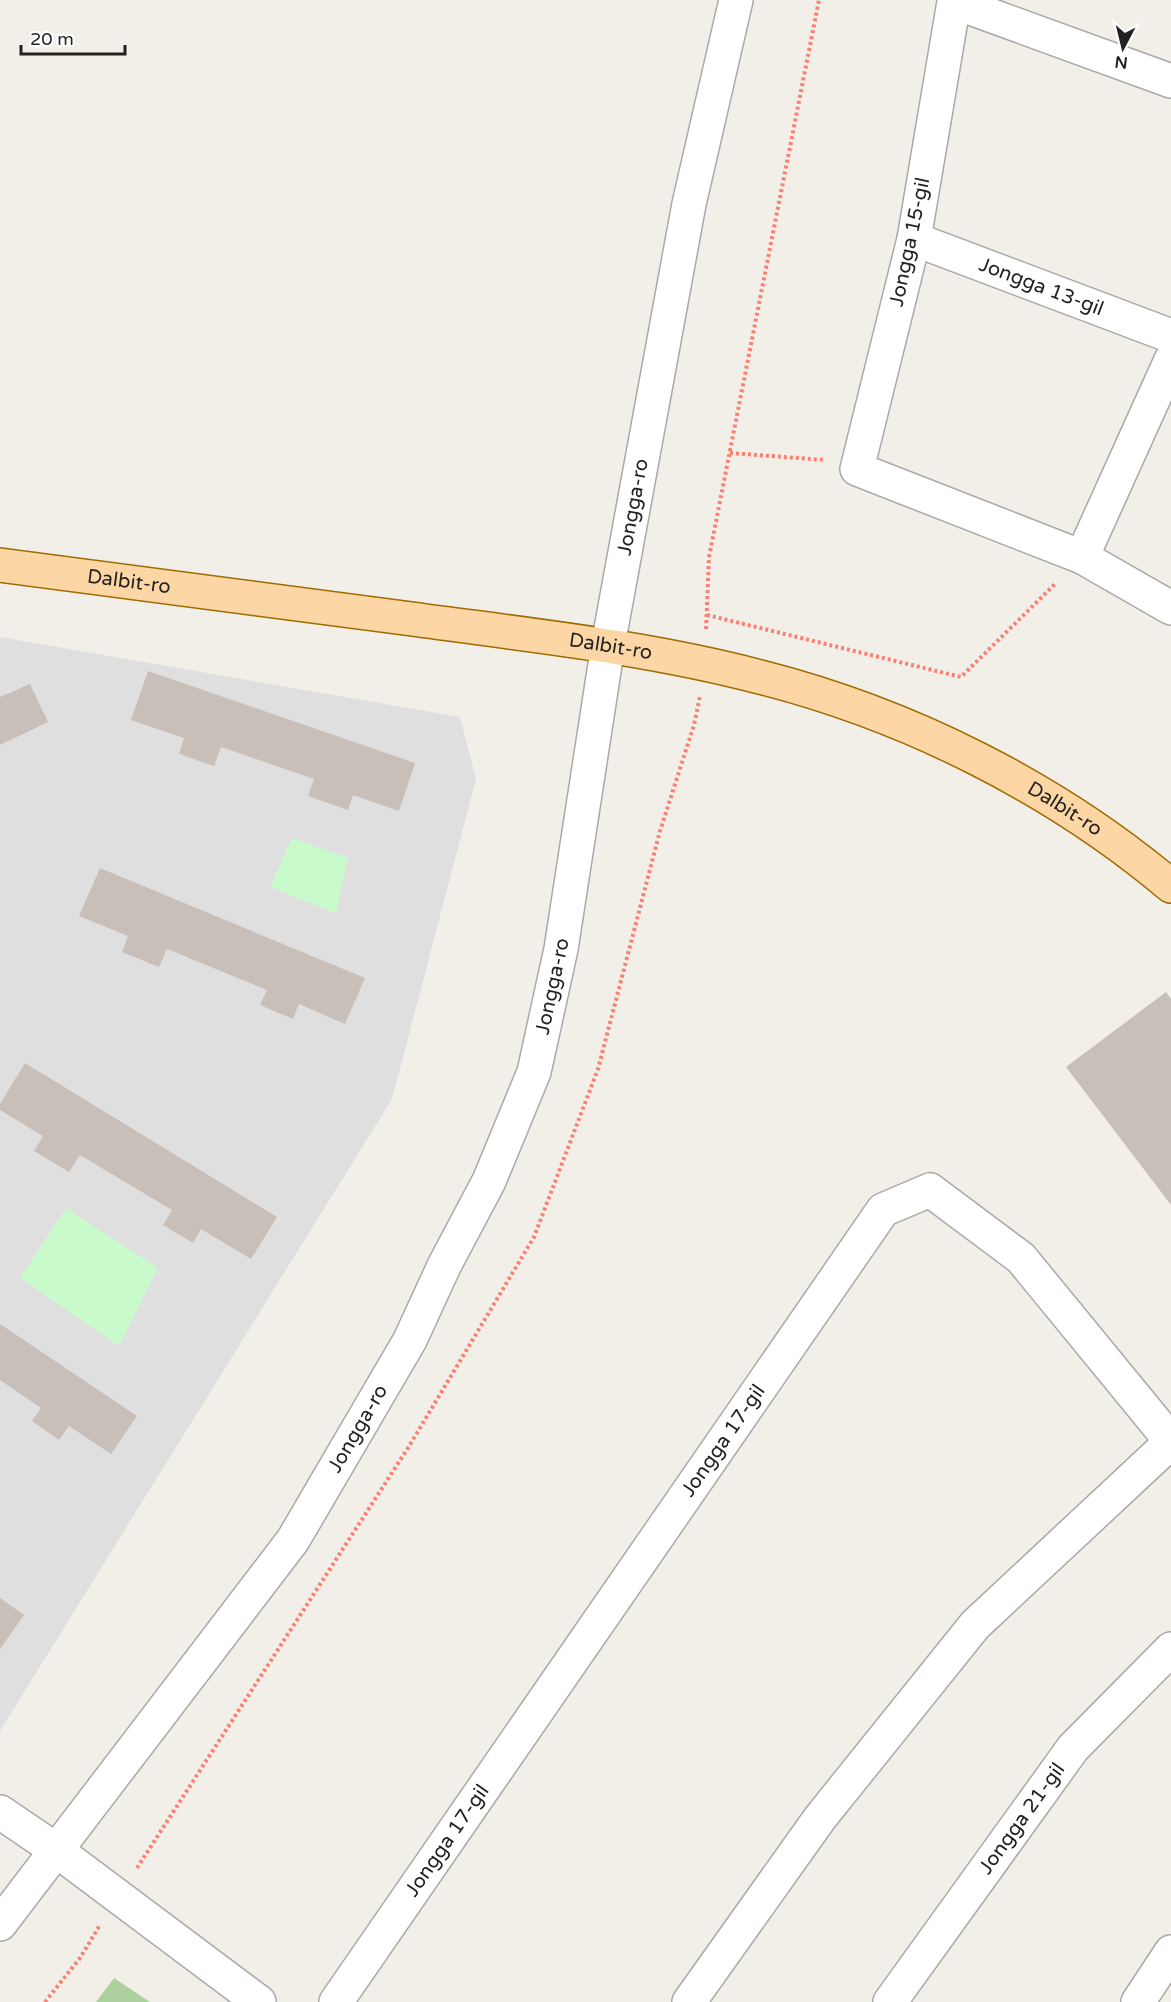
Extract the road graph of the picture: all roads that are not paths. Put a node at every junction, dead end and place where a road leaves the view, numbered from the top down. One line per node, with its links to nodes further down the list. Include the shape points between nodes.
1 (736, 0): 10 (street, Jongga-ro, via 689,204)
2 (955, 1): 3 (street, Jongga 15-gil); 4 (street, Jongga 15-gil)
3 (1171, 81)
4 (914, 239): 5 (street, Jongga 13-gil); 7 (street, Jongga 15-gil, via 857,469)
5 (1171, 336)
6 (1171, 360): 7 (street)
7 (1082, 557): 9 (street)
8 (0, 565): 10 (main road, Dalbit-ro)
9 (1171, 608)
10 (608, 645): 11 (main road, Dalbit-ro, via 760,677 869,710 1044,795 1102,831); 15 (street, Jongga-ro, via 559,960 534,1072 489,1181 410,1340 293,1540)
11 (1171, 886)
12 (1171, 1442): 19 (street, Jongga 17-gil, via 1021,1258 930,1190 883,1210); 20 (street, Jongga 17-gil, via 975,1625 820,1818)
13 (1171, 1648): 21 (street, Jongga 21-gil, via 1073,1748)
14 (0, 1812): 15 (street)
15 (56, 1850): 16 (street, Jongga-ro); 18 (street)
16 (0, 1924)
17 (1171, 1952): 22 (street)
18 (259, 2002)
19 (336, 2002)
20 (689, 2002)
21 (890, 2002)
22 (1138, 2002)

